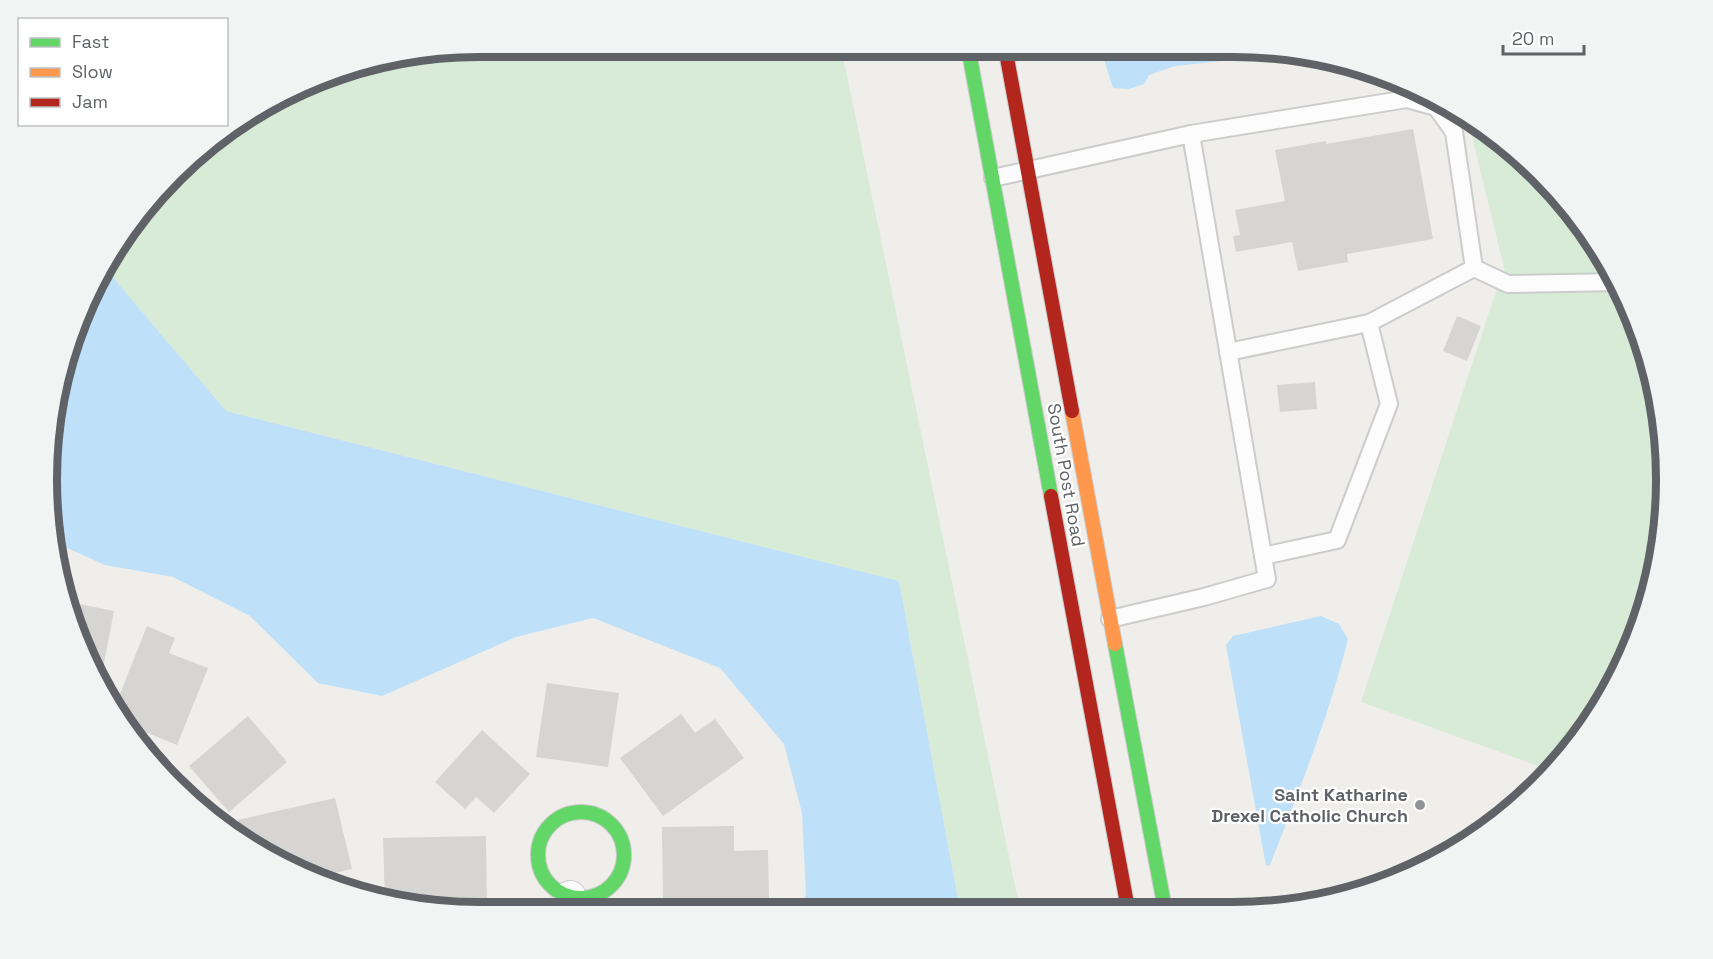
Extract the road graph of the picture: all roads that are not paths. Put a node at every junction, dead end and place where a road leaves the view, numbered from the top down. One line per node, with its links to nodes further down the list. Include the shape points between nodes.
1 (970, 57): 7 (street, South Post Road)
2 (1007, 57): 6 (street, South Post Road)
3 (1426, 104): 5 (lane, via 1407,99)
4 (1439, 111): 8 (lane, via 1454,132)
5 (1191, 134): 6 (lane); 11 (lane)
6 (1028, 171): 7 (lane); 13 (street, South Post Road)
7 (993, 178): 16 (street, South Post Road)
8 (1474, 268): 9 (lane, via 1508,284); 10 (lane)
9 (1606, 282)
10 (1370, 323): 11 (lane); 12 (lane, via 1389,404 1337,540)
11 (1228, 352): 12 (lane)
12 (1263, 556): 13 (lane, via 1267,579)
13 (1110, 619): 17 (street, South Post Road)
14 (566, 902): 15 (street, via 548,883 538,858 545,832 554,822 579,812 605,819 619,834 625,853 618,879 609,889)
15 (574, 902)
16 (1127, 902)
17 (1164, 902)

